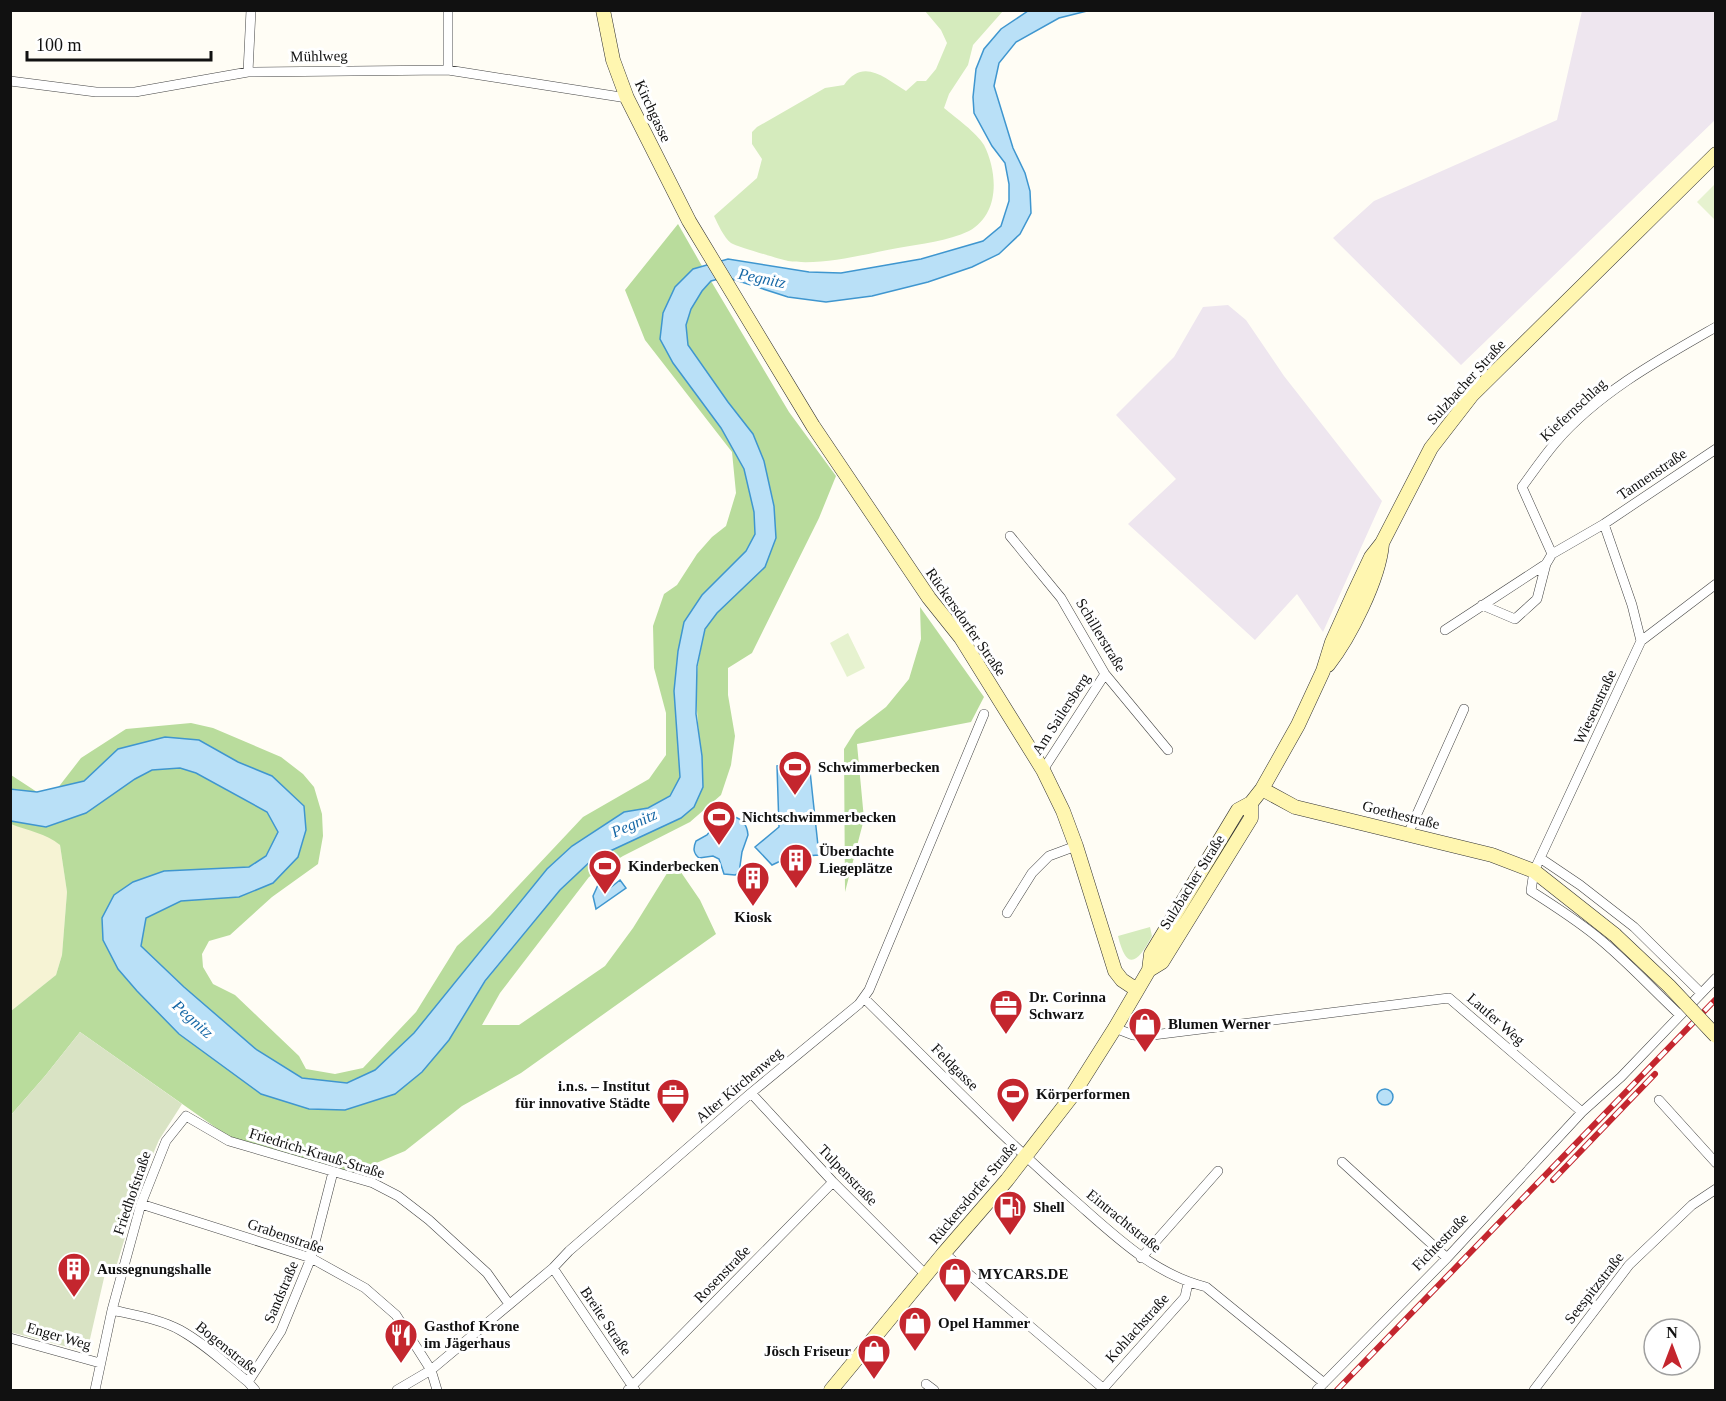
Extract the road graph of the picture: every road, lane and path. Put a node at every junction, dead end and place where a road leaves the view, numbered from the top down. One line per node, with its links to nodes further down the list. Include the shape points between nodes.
1 (251, 10): 5 (street)
2 (448, 10): 4 (street)
3 (603, 10): 7 (main road, Kirchgasse, via 613,60)
4 (448, 70): 5 (street, Mühlweg); 7 (street, Mühlweg)
5 (248, 72): 6 (street, Mühlweg, via 135,92 96,92)
6 (10, 81)
7 (627, 98): 10 (main road, Kirchgasse, via 688,221)
8 (1716, 154): 25 (main road, Sulzbacher Straße, via 1472,395 1431,448 1382,543 1381,560 1366,598)
9 (1716, 327): 14 (street, Kiefernschlag, via 1649,366 1598,402 1556,441 1522,487)
10 (794, 395): 24 (main road, Rückersdorfer Straße, via 929,598 961,638)
11 (1716, 449): 12 (street, Tannenstraße)
12 (1604, 524): 14 (street, Tannenstraße); 19 (street)
13 (1010, 536): 20 (street, Schillerstraße, via 1061,598)
14 (1552, 554): 15 (street, Tannenstraße)
15 (1546, 564): 17 (street, Tannenstraße); 17 (street, Tannenstraße, via 1537,599 1515,618)
16 (1716, 584): 19 (street, Wiesenstraße)
17 (1482, 605): 18 (street, Tannenstraße)
18 (1445, 630)
19 (1641, 641): 28 (street, Wiesenstraße)
20 (1105, 674): 23 (street, Schillerstraße); 24 (street, Am Sailersberg)
21 (1464, 709): 26 (street)
22 (984, 714): 33 (street, Alter Kirchenweg)
23 (1168, 750)
24 (1043, 770): 27 (main road, Rückersdorfer Straße)
25 (1262, 789): 26 (main road, Goethestraße, via 1295,807); 31 (main road, Sulzbacher Straße, via 1251,803 1251,818 1162,962 1149,970)
26 (1408, 834): 28 (main road, Goethestraße)
27 (1076, 846): 29 (street, via 1049,856 1032,873); 31 (main road, Rückersdorfer Straße, via 1116,971 1122,981)
28 (1537, 865): 32 (street, Goethestraße, via 1580,885 1634,927); 34 (street, via 1531,891 1596,936); 36 (main road, Goethestraße, bridge, via 1670,986)
29 (1007, 913)
30 (1716, 978): 32 (street)
31 (1137, 990): 35 (main road, Rückersdorfer Straße)
32 (1701, 993): 34 (street)
33 (864, 998): 37 (street, Alter Kirchenweg); 41 (street, Feldgasse)
34 (1680, 1016): 39 (street)
35 (1115, 1028): 39 (street, Laufer Weg, via 1145,1036 1449,998); 41 (main road, Rückersdorfer Straße, via 1072,1096)
36 (1716, 1036)
37 (751, 1093): 46 (street, Tulpenstraße); 53 (street, Alter Kirchenweg)
38 (1659, 1100): 43 (street)
39 (1582, 1112): 52 (street, Fichtestraße)
40 (186, 1116): 45 (street, Friedrich-Krauß-Straße, via 229,1141); 48 (street, Friedhofstraße, via 166,1142)
41 (1025, 1157): 49 (main road, Rückersdorfer Straße); 51 (street, Eintrachtstraße)
42 (1342, 1162): 52 (street)
43 (1716, 1163)
44 (1218, 1171): 51 (street)
45 (333, 1172): 50 (street, Sandstraße); 56 (street, Friedrich-Krauß-Straße, via 373,1183 398,1196 487,1273)
46 (833, 1182): 54 (street, Tulpenstraße); 64 (street, Rosenstraße)
47 (1716, 1190): 72 (street, Seespitzstraße, via 1692,1205 1629,1265)
48 (141, 1204): 50 (street, Grabenstraße); 57 (street, Friedhofstraße)
49 (944, 1253): 54 (main road, Rückersdorfer Straße); 71 (street)
50 (311, 1258): 60 (street, Grabenstraße, via 365,1288 396,1315); 61 (street, Sandstraße, via 281,1331)
51 (1141, 1258): 55 (street, Eintrachtstraße)
52 (1448, 1258): 63 (street, Fichtestraße)
53 (553, 1268): 56 (street, Alter Kirchenweg); 64 (street, Breite Straße)
54 (926, 1275): 69 (main road, Rückersdorfer Straße)
55 (1188, 1282): 63 (street, Eintrachtstraße, via 1206,1287); 71 (street, Kohlachstraße, via 1185,1297)
56 (509, 1304): 60 (street, Alter Kirchenweg)
57 (111, 1310): 59 (street, Friedhofstraße); 61 (street, Bogenstraße, via 177,1329)
58 (10, 1338): 59 (street, Enger Weg)
59 (100, 1363): 65 (street, Friedhofstraße)
60 (431, 1371): 67 (street, Alter Kirchenweg); 68 (street, Grabenstraße)
61 (248, 1382): 66 (street, Bogenstraße)
62 (926, 1384): 70 (street)
63 (1321, 1387)
64 (632, 1389)
65 (95, 1390)
66 (255, 1390)
67 (397, 1390)
68 (437, 1390)
69 (831, 1390)
70 (934, 1390)
71 (1103, 1390)
72 (1534, 1390)

